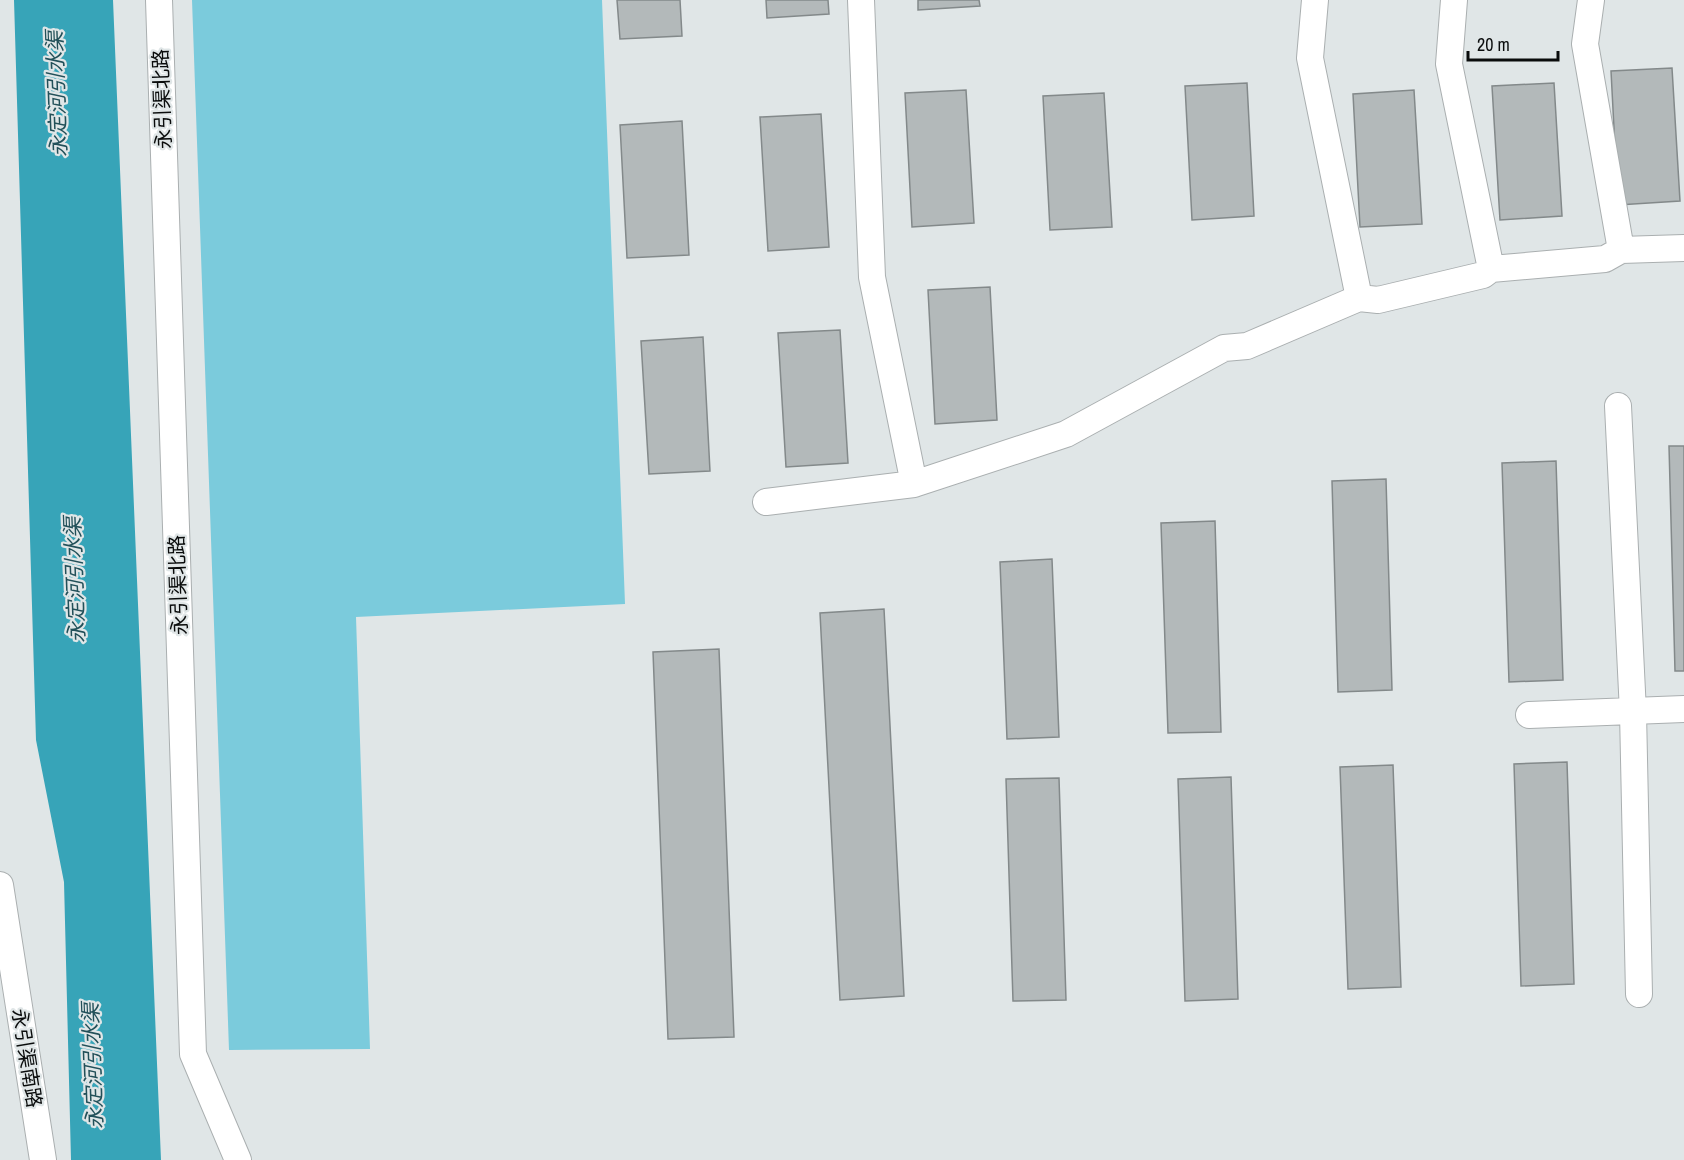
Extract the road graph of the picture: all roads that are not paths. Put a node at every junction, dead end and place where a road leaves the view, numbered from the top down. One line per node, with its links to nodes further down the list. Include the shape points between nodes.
1 (159, 0): 19 (street, 永引渠北路, via 193,1054)
2 (861, 0): 11 (street, via 872,277)
3 (1315, 0): 9 (street, via 1310,58)
4 (1454, 0): 8 (street, via 1449,63)
5 (1591, 0): 7 (street, via 1585,44)
6 (1684, 248): 7 (street)
7 (1621, 250): 8 (street, via 1605,259)
8 (1491, 269): 9 (street, via 1483,275 1378,300)
9 (1359, 298): 11 (street, via 1246,346 1224,348 1066,434)
10 (1618, 406): 14 (street)
11 (914, 484): 12 (street)
12 (766, 502)
13 (1684, 709): 14 (street)
14 (1633, 712): 15 (street); 17 (street)
15 (1529, 715)
16 (0, 885): 18 (street, 永引渠南路)
17 (1639, 994)
18 (43, 1160)
19 (238, 1160)

